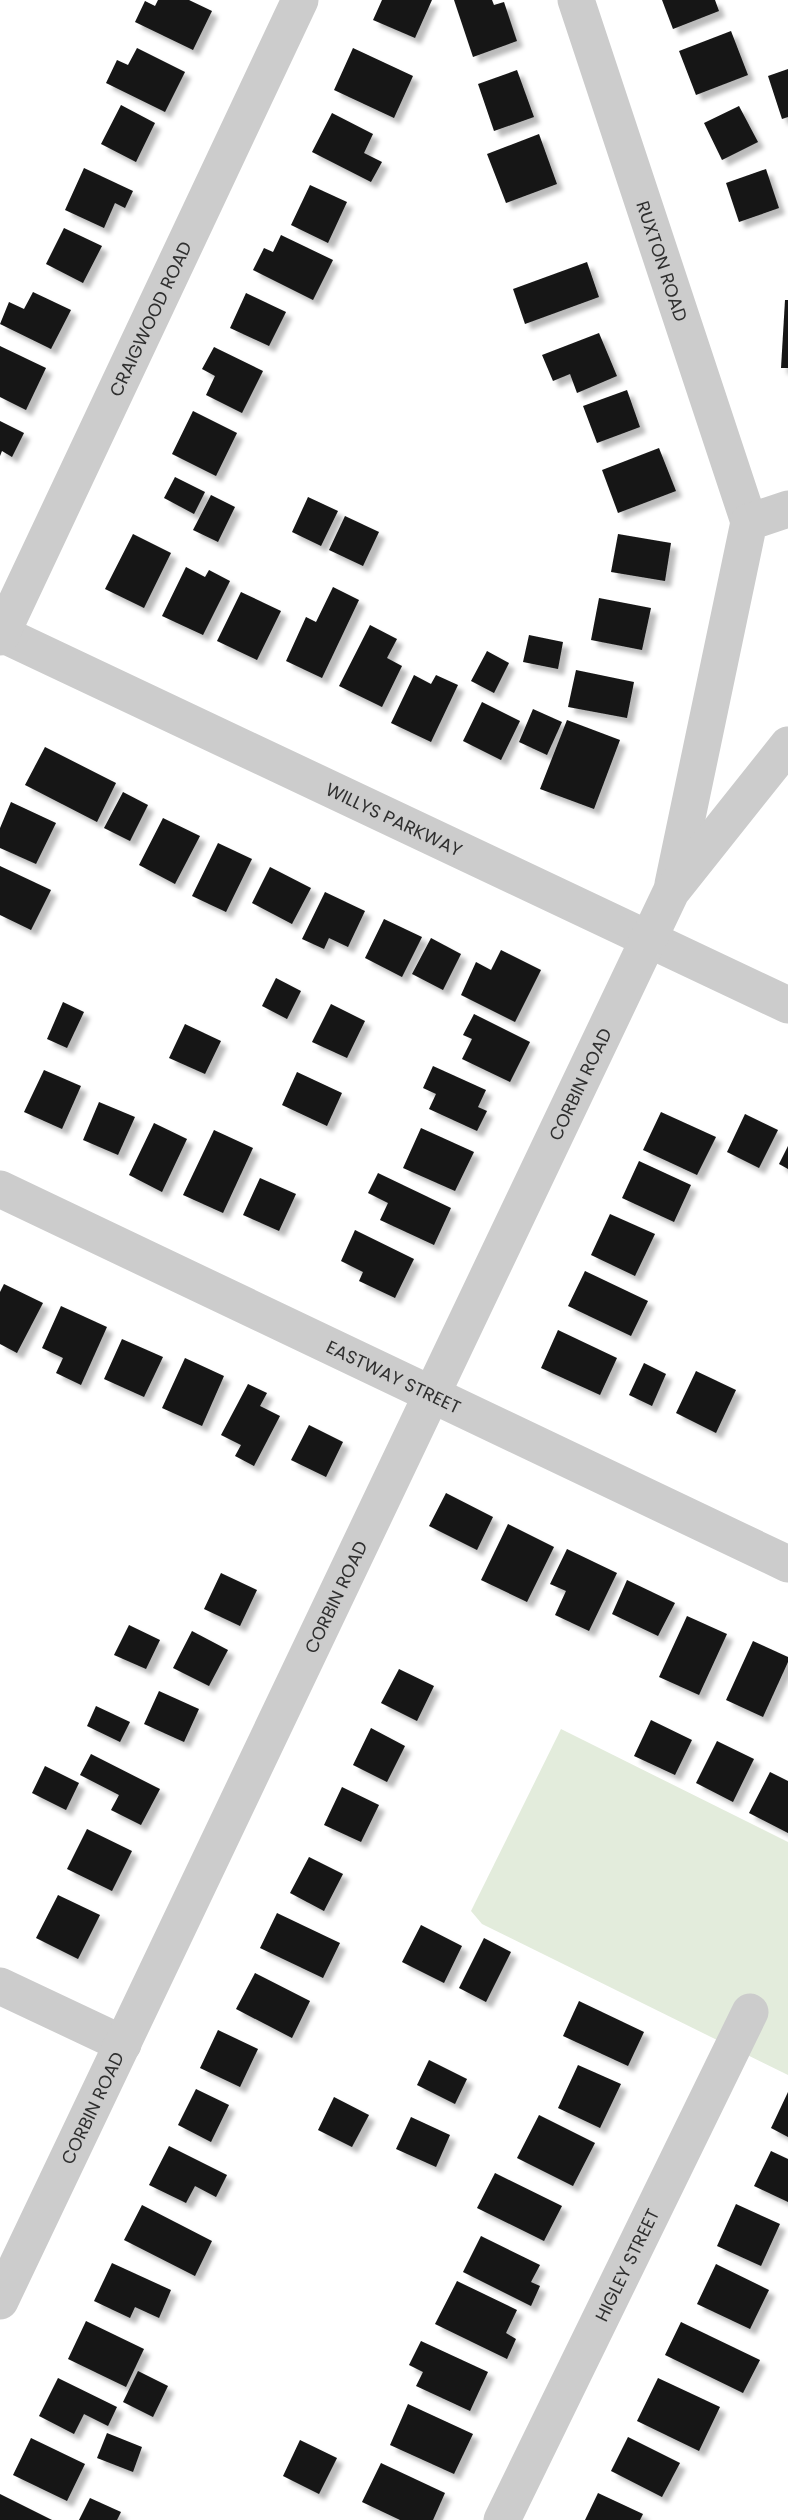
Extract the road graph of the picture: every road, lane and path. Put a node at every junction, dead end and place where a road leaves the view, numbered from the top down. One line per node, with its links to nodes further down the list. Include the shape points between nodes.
1 (300, 0): 5 (street, CRAIGWOOD ROAD)
2 (576, 0): 4 (street, RUXTON ROAD)
3 (788, 509): 4 (street)
4 (749, 522): 7 (street, CORBIN ROAD)
5 (1, 634): 8 (street, WILLYS PARKWAY)
6 (788, 745): 7 (street, CORBIN ROAD)
7 (671, 892): 8 (street, CORBIN ROAD)
8 (648, 939): 9 (street, WILLYS PARKWAY); 11 (street, CORBIN ROAD)
9 (788, 1006)
10 (0, 1189): 11 (street, EASTWAY STREET)
11 (432, 1394): 12 (street, EASTWAY STREET); 15 (street, CORBIN ROAD)
12 (788, 1564)
13 (0, 1986): 15 (street)
14 (750, 2012): 17 (street, HIGLEY STREET)
15 (123, 2044): 16 (street, CORBIN ROAD)
16 (0, 2301)
17 (502, 2520)

